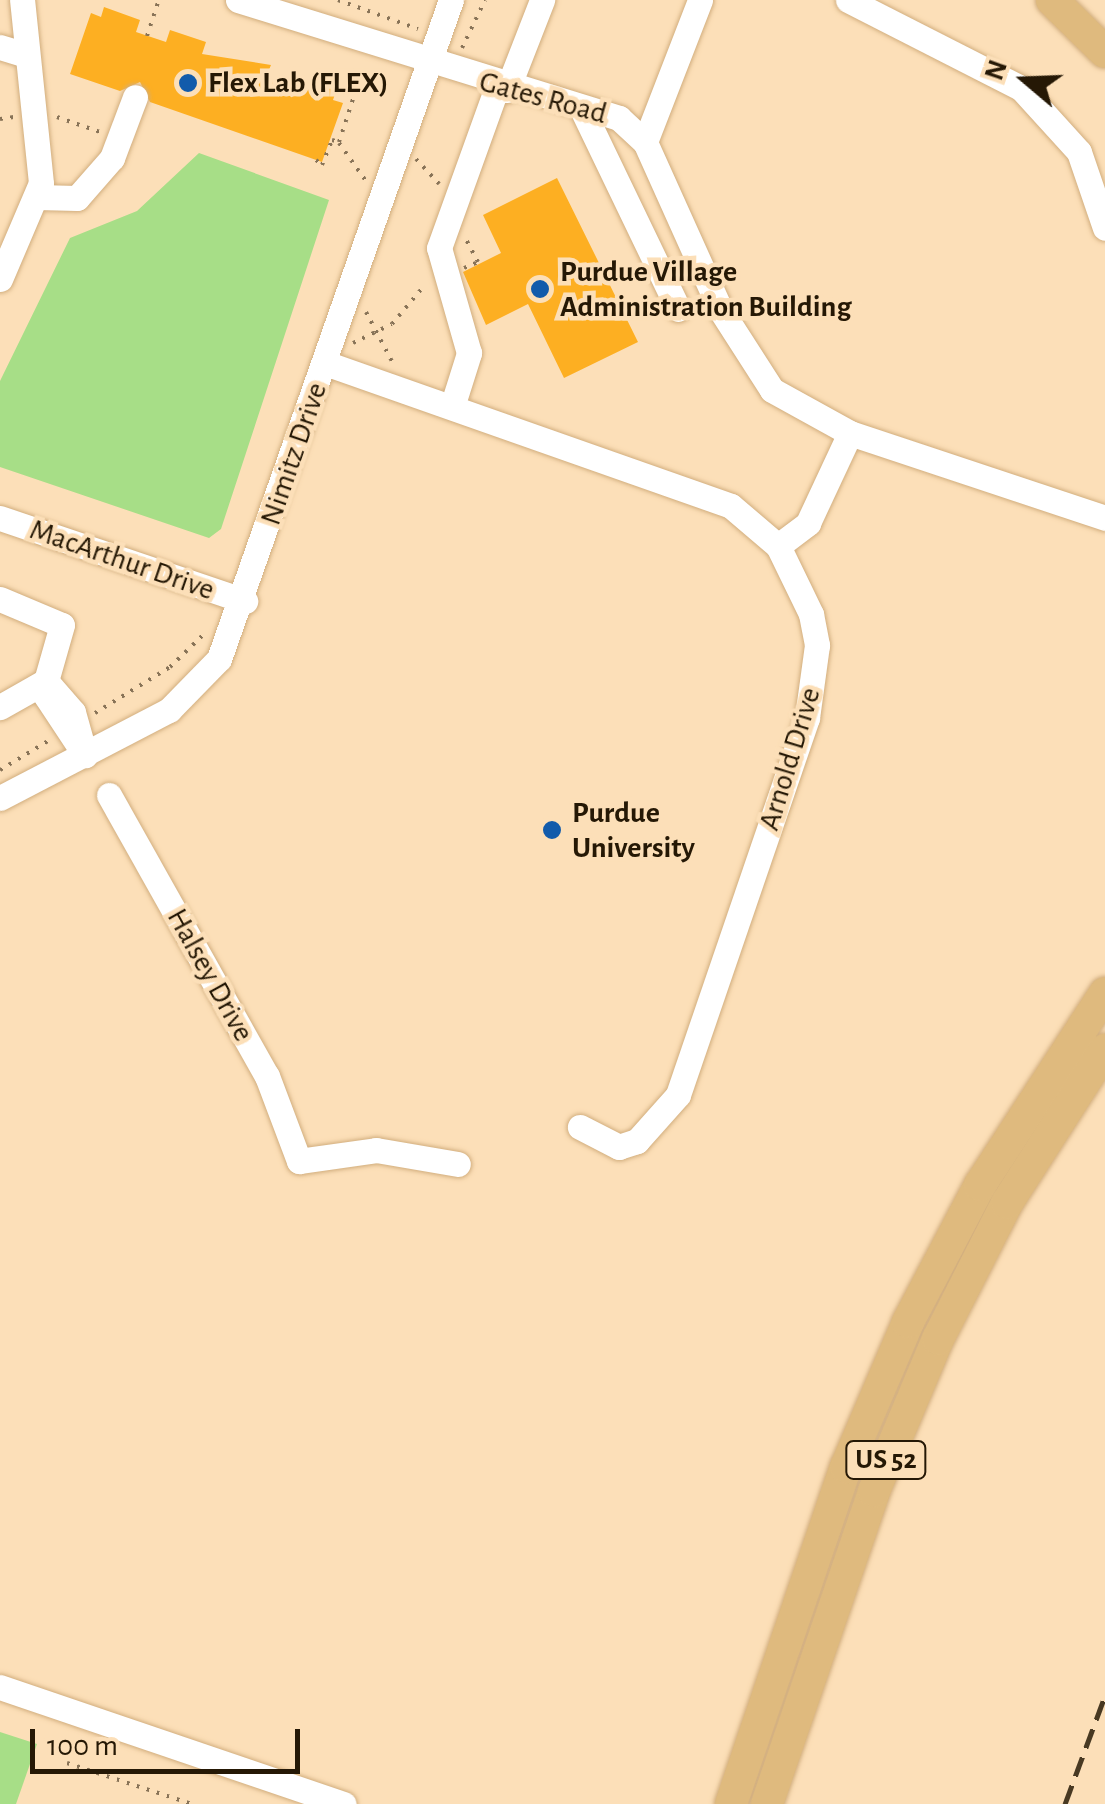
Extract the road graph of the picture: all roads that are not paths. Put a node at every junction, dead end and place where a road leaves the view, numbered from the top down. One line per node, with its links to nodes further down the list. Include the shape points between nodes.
1 (22, 0): 10 (street)
2 (238, 0): 11 (street, Gates Road)
3 (451, 0): 11 (street, Nimitz Drive)
4 (542, 0): 12 (street)
5 (700, 0): 15 (street)
6 (848, 0): 17 (street, via 1021,88 1079,152)
7 (1052, 0): 9 (main road)
8 (0, 47): 10 (street)
9 (1105, 52)
10 (26, 56): 16 (street, via 41,143)
11 (422, 64): 12 (street, Gates Road); 20 (street, Nimitz Drive)
12 (502, 88): 14 (street, Gates Road); 21 (street, via 438,259 469,353)
13 (136, 97): 16 (street, via 119,139 77,198)
14 (581, 106): 15 (street, Gates Road, via 619,118); 19 (street)
15 (645, 142): 22 (street, Gates Road, via 749,364 772,390)
16 (37, 197): 18 (street)
17 (1105, 228)
18 (0, 279)
19 (678, 309)
20 (324, 363): 21 (street); 26 (street, Nimitz Drive)
21 (452, 408): 25 (street, via 704,492)
22 (850, 433): 24 (street, Gates Road); 25 (street, via 808,523)
23 (0, 518): 26 (street, MacArthur Drive)
24 (1105, 518)
25 (778, 546): 35 (street, Arnold Drive, via 817,644 796,749 678,1095 655,1129 620,1147)
26 (234, 598): 30 (street, Nimitz Drive, via 198,686)
27 (0, 599): 28 (street, via 60,619)
28 (46, 681): 29 (street); 30 (street)
29 (0, 706)
30 (85, 756): 32 (street, Nimitz Drive)
31 (109, 795): 36 (street, Halsey Drive, via 267,1076 299,1161 376,1150)
32 (0, 798)
33 (1105, 993): 39 (main road, US 52, via 990,1168 908,1322 841,1483)
34 (1105, 1050): 40 (main road, US 52, via 1008,1203 924,1369)
35 (580, 1127)
36 (458, 1164)
37 (0, 1687): 38 (street)
38 (344, 1804)
39 (731, 1804)
40 (767, 1804)

